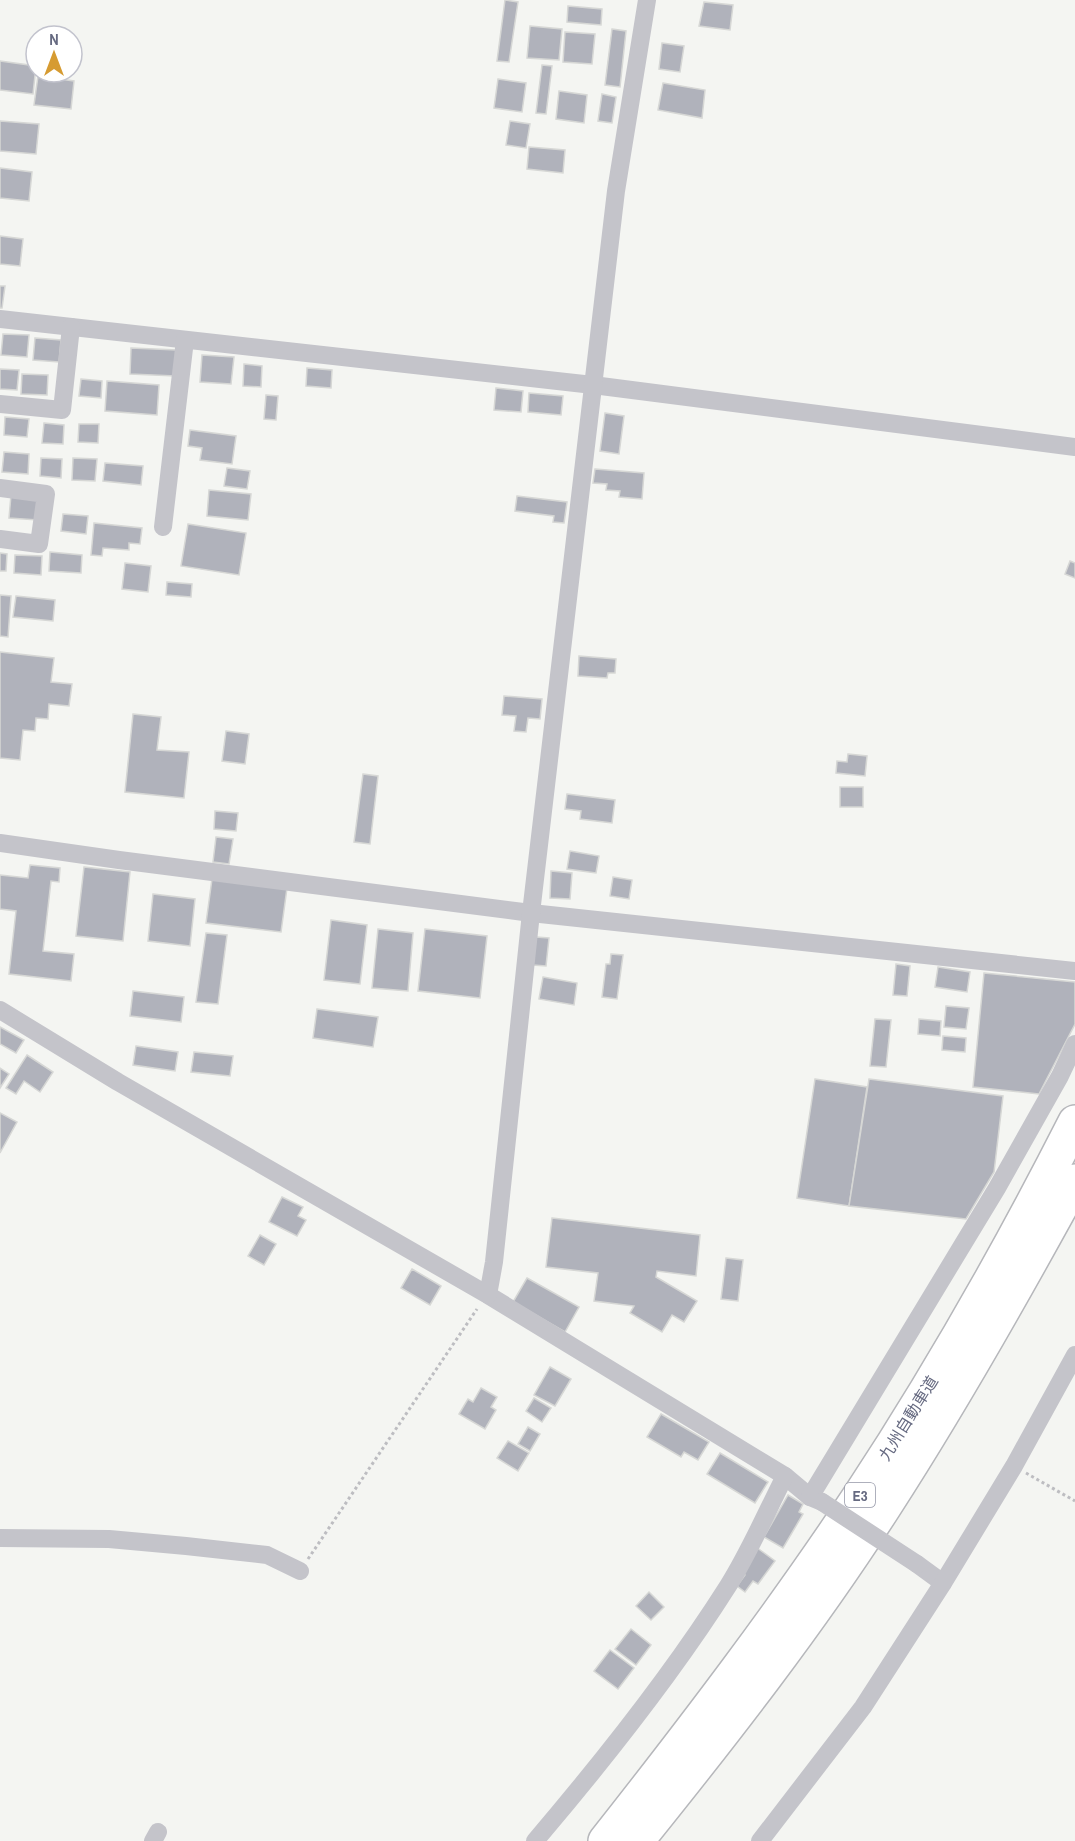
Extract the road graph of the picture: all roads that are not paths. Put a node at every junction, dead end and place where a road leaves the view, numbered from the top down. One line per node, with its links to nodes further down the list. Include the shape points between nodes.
1 (647, 0): 5 (street, via 616,191)
2 (0, 319): 3 (street)
3 (71, 327): 4 (street); 6 (street, via 62,410)
4 (185, 340): 5 (street); 9 (street)
5 (593, 385): 7 (street); 12 (street)
6 (0, 404)
7 (1075, 447)
8 (0, 488): 10 (street, via 46,494 39,544)
9 (163, 527)
10 (0, 539)
11 (0, 843): 12 (street)
12 (531, 913): 13 (street); 18 (street)
13 (1075, 971)
14 (0, 1010): 18 (street)
15 (1075, 1044): 21 (street, via 997,1188)
16 (1075, 1122): 26 (highway, 九州自動車道 / E3, via 952,1348 861,1494 700,1720)
17 (1075, 1181): 27 (highway, 九州自動車道 / E3, via 976,1360 885,1507 724,1733)
18 (488, 1295): 20 (street)
19 (1075, 1355): 24 (street)
20 (785, 1476): 21 (street); 25 (street, via 729,1584 698,1630 601,1763)
21 (816, 1499): 24 (street, bridge)
22 (0, 1538): 23 (street, via 109,1539 186,1546 267,1555)
23 (300, 1571)
24 (943, 1583): 28 (street, via 863,1707)
25 (535, 1841)
26 (605, 1841)
27 (637, 1841)
28 (760, 1841)

